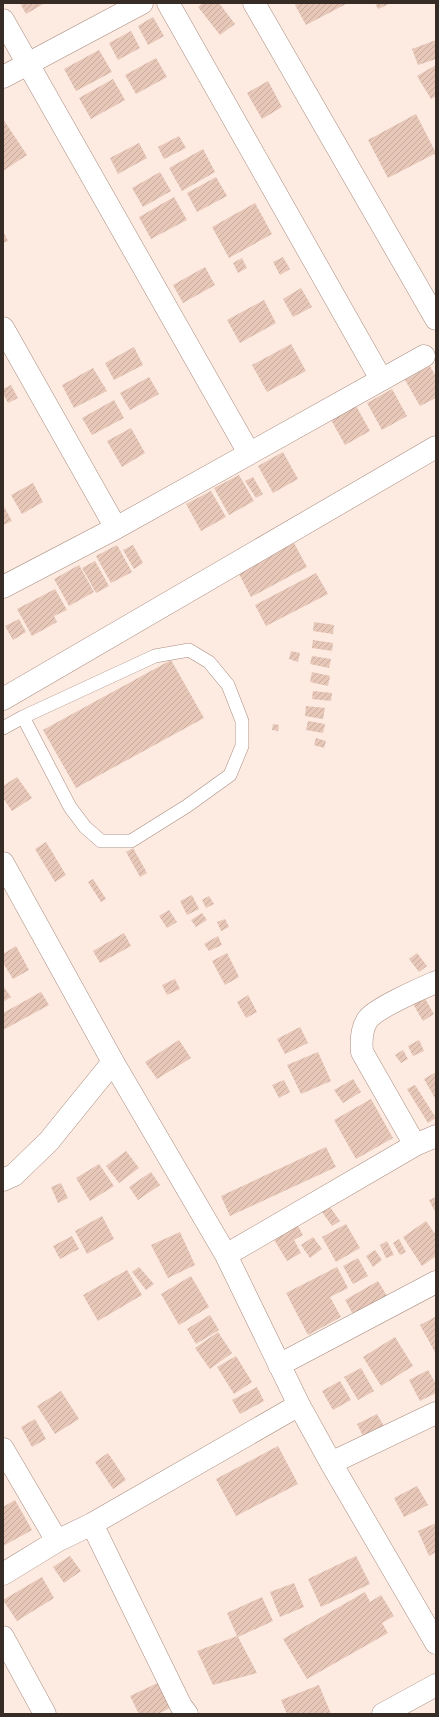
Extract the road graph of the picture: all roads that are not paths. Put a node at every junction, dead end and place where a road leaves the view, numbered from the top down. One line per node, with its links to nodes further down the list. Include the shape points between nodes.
1 (142, 3): 5 (street)
2 (168, 3): 10 (street)
3 (254, 3): 7 (street)
4 (3, 20): 5 (street)
5 (28, 63): 6 (street); 12 (street)
6 (3, 77)
7 (436, 319)
8 (3, 328): 13 (street)
9 (424, 356): 10 (street)
10 (381, 380): 12 (street)
11 (436, 447): 15 (street)
12 (249, 453): 13 (street)
13 (116, 528): 14 (street)
14 (3, 588)
15 (3, 699)
16 (23, 717): 16 (lane, via 70,807 85,827 101,841 132,841 187,806 230,775 242,746 242,721 228,685 210,662 189,650 155,656); 17 (lane)
17 (3, 728)
18 (3, 863): 20 (street)
19 (436, 982): 22 (street, via 383,1008 368,1020 361,1036 362,1052)
20 (113, 1062): 23 (street, via 49,1141 14,1175); 24 (street)
21 (436, 1136): 22 (street)
22 (415, 1145): 24 (street)
23 (3, 1180)
24 (226, 1255): 26 (street)
25 (436, 1282): 26 (street)
26 (279, 1365): 27 (street)
27 (298, 1405): 30 (street); 31 (street)
28 (436, 1412): 30 (street)
29 (3, 1449): 32 (street)
30 (330, 1463): 35 (street)
31 (92, 1524): 32 (street); 38 (street, via 181,1706)
32 (57, 1541): 33 (street)
33 (3, 1574)
34 (3, 1637): 37 (street)
35 (436, 1643)
36 (436, 1684): 39 (street)
37 (44, 1714)
38 (188, 1714)
39 (383, 1714)

